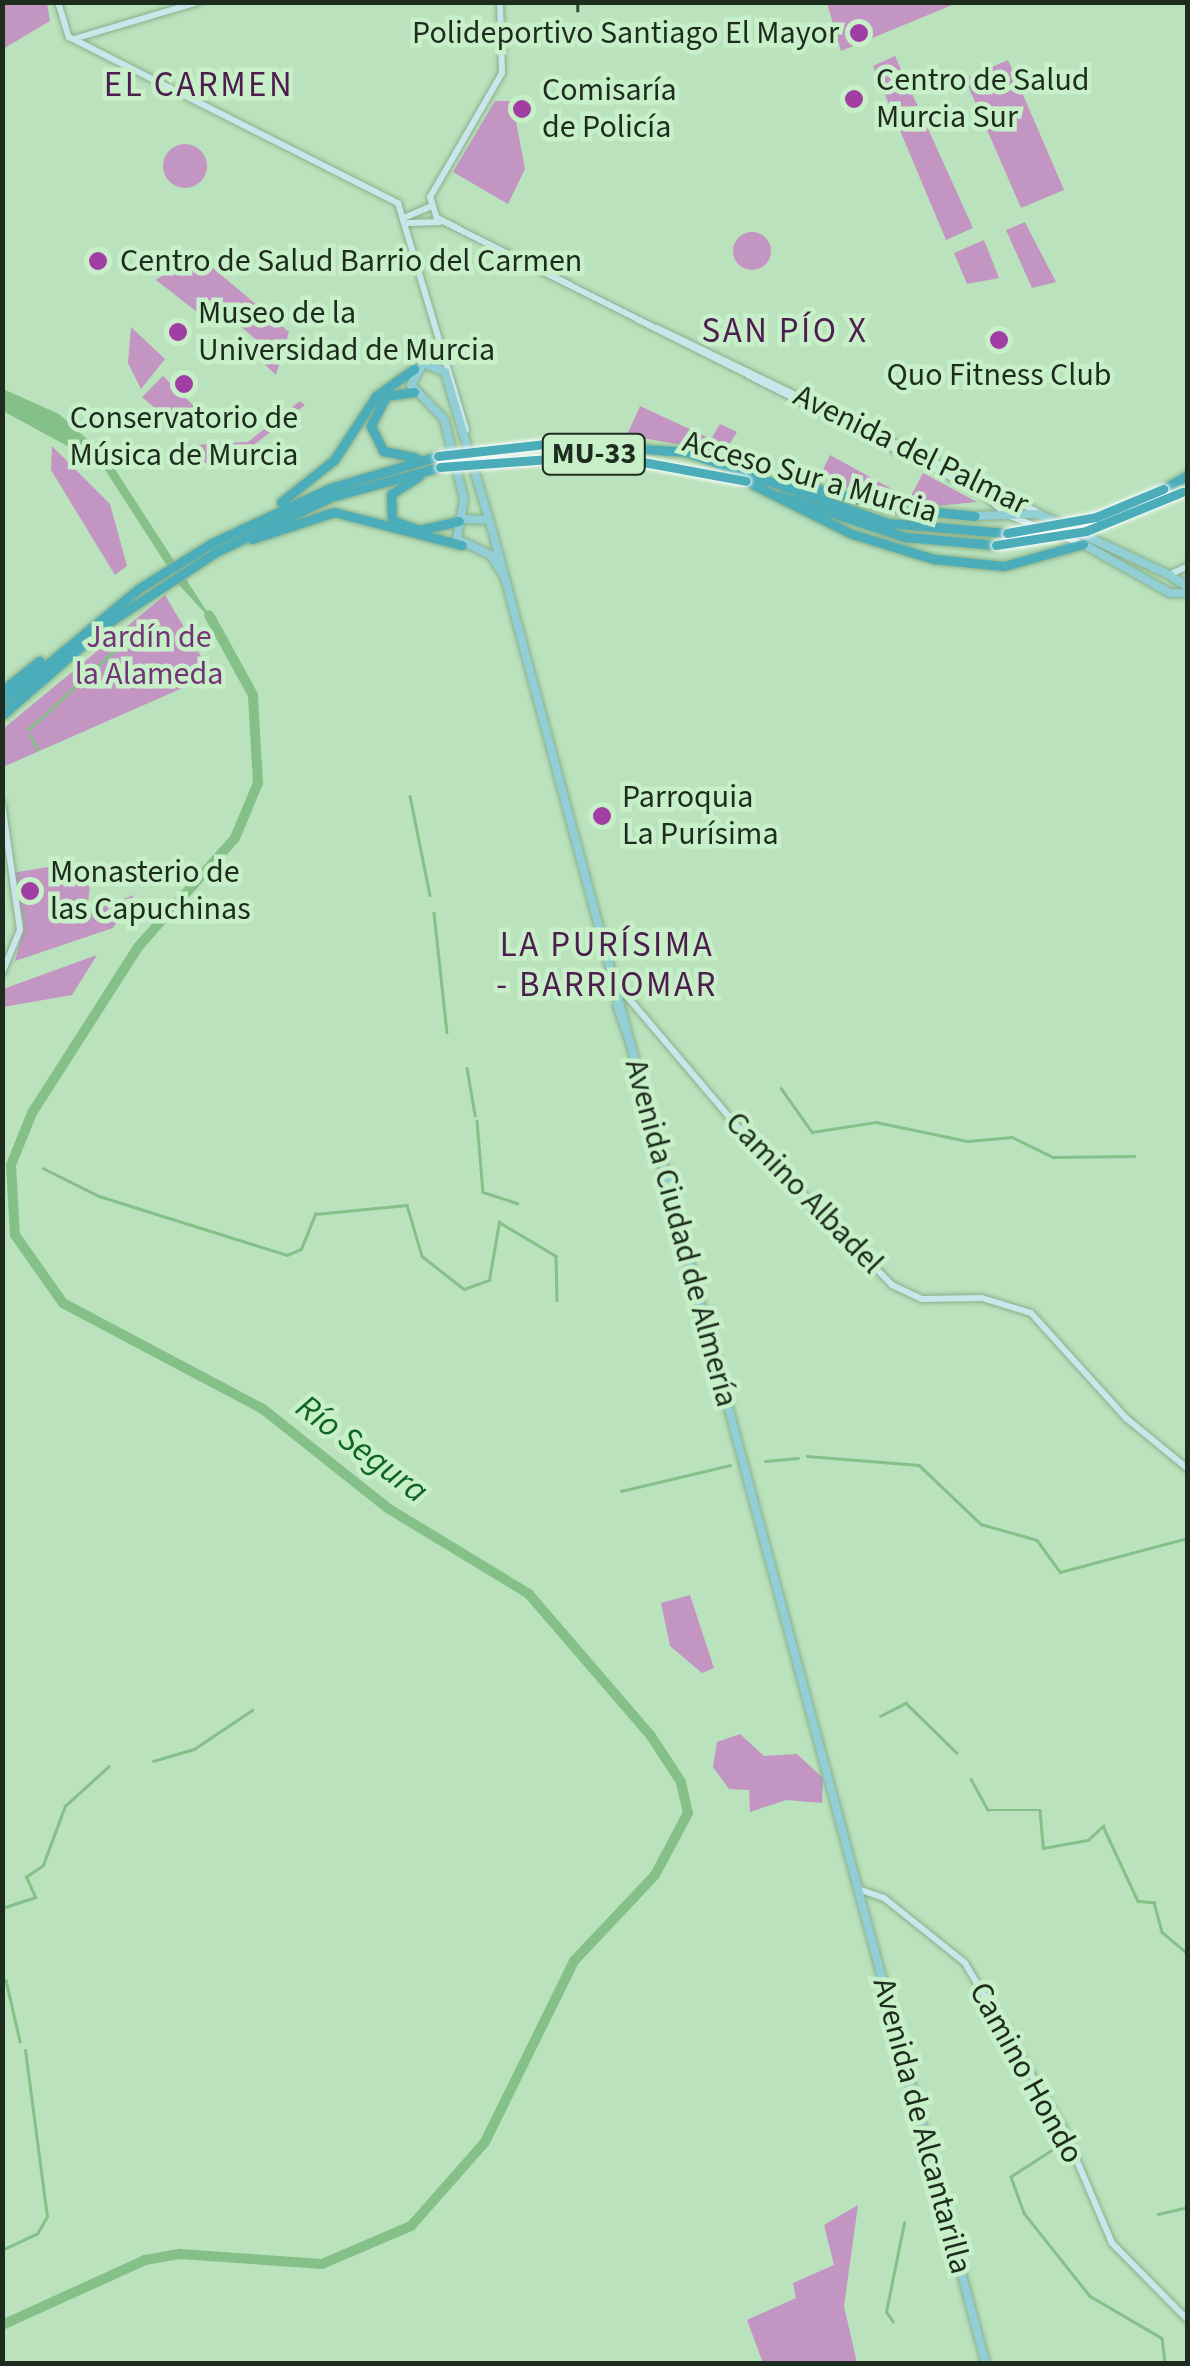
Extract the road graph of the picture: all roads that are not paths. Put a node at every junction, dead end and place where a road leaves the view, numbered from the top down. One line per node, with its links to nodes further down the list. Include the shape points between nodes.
1 (58, 2): 5 (main road)
2 (198, 2): 4 (main road)
3 (500, 2): 7 (main road, via 496,86)
4 (107, 36): 5 (main road); 6 (main road)
5 (73, 39): 6 (main road)
6 (100, 52): 8 (main road, via 388,195)
7 (432, 210): 8 (main road); 9 (main road); 10 (main road)
8 (410, 222): 9 (main road); 12 (main road)
9 (428, 222): 10 (main road)
10 (443, 223): 11 (main road, Avenida del Palmar)
11 (651, 326): 21 (main road, Avenida del Palmar); 23 (main road, Avenida del Palmar)
12 (441, 342): 13 (main road); 17 (main road)
13 (430, 362): 14 (main road); 17 (main road, via 445,372)
14 (414, 369): 15 (main road); 30 (highway, via 376,396 313,480)
15 (414, 392): 16 (highway, via 382,400 373,438 394,457); 25 (main road, via 444,419)
16 (439, 462): 19 (highway, Acceso Sur a Murcia / MU-33, bridge, via 604,455); 25 (highway, via 394,490 390,514 409,529); 30 (highway, Acceso Sur a Murcia / MU-33)
17 (475, 474): 26 (main road)
18 (1188, 475): 19 (highway, Acceso Sur a Murcia / MU-33, bridge, via 1096,517 1007,533 888,523)
19 (749, 476): 20 (highway, Acceso Sur a Murcia / MU-33, bridge, via 887,532 996,544 1086,531); 24 (highway, via 888,508); 28 (highway, via 852,534 934,559 1004,566)
20 (1184, 490)
21 (984, 494): 22 (main road, Avenida del Palmar); 24 (main road)
22 (1000, 510): 23 (main road); 24 (main road); 28 (main road, Avenida del Palmar)
23 (1039, 514): 28 (main road, Avenida del Palmar)
24 (975, 516)
25 (460, 520): 26 (main road); 29 (main road)
26 (488, 520): 27 (main road, Avenida Ciudad de Almería)
27 (492, 533): 31 (main road); 34 (main road, Avenida Ciudad de Almería)
28 (1078, 541): 33 (main road, Avenida del Palmar); 35 (main road, Avenida del Palmar)
29 (462, 546): 30 (highway, via 323,512); 31 (main road)
30 (214, 547): 37 (highway, Acceso Sur a Murcia / MU-33)
31 (477, 550): 34 (main road)
32 (1188, 567): 33 (main road); 36 (main road)
33 (1170, 575): 35 (main road); 36 (main road, Avenida del Palmar)
34 (504, 576): 43 (main road, Avenida Ciudad de Almería)
35 (1164, 586): 36 (main road, Avenida del Palmar)
36 (1184, 587)
37 (141, 593): 38 (highway); 39 (highway, Acceso Sur a Murcia / MU-33); 40 (highway, Acceso Sur a Murcia / MU-33)
38 (2, 690)
39 (2, 702)
40 (2, 716)
41 (2, 803): 42 (main road, via 20,930)
42 (2, 974)
43 (613, 980): 44 (main road, Avenida Ciudad de Almería); 45 (main road, Camino Albadel)
44 (618, 1000): 46 (main road, Avenida Ciudad de Almería); 47 (main road)
45 (638, 1002): 46 (main road); 48 (main road, Camino Albadel, via 680,1063 892,1284 922,1299 982,1298 1031,1314 1126,1418)
46 (624, 1020): 47 (main road, Avenida Ciudad de Almería)
47 (628, 1037): 49 (main road, Avenida Ciudad de Almería)
48 (1188, 1470)
49 (858, 1889): 50 (main road, Camino Hondo); 51 (main road, Avenida de Alcantarilla)
50 (876, 1895): 51 (main road); 52 (main road, Camino Hondo, via 965,1963 1056,2115 1112,2243)
51 (864, 1908): 53 (main road, Avenida de Alcantarilla)
52 (1188, 2320)
53 (986, 2364)

